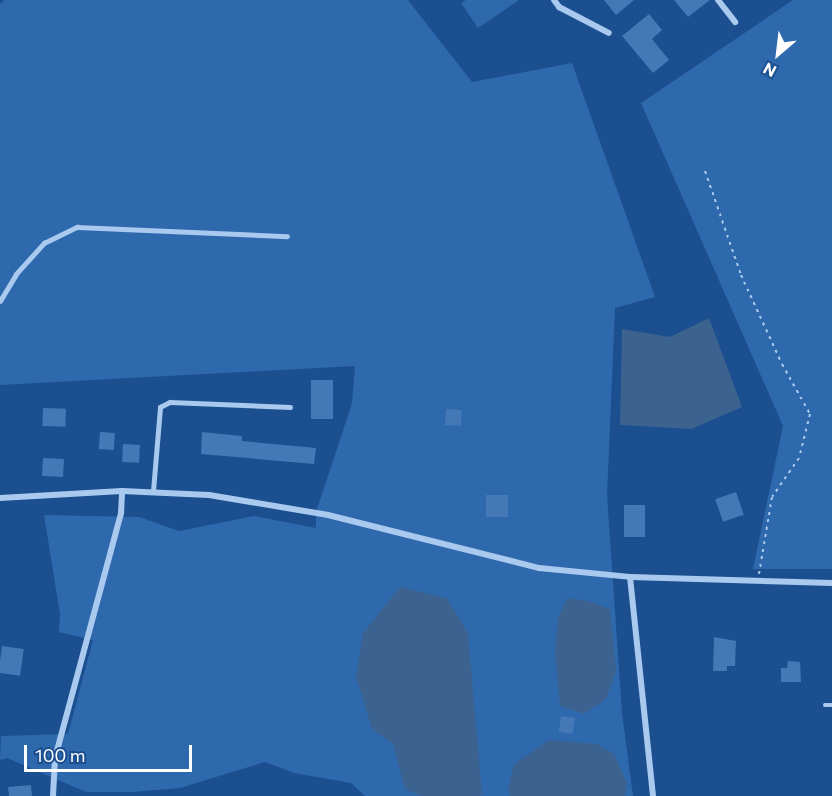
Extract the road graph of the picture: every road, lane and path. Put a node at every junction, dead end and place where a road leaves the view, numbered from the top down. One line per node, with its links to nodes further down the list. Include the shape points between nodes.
1 (554, 0): 4 (street, via 559,7)
2 (718, 0): 3 (street)
3 (735, 22)
4 (609, 33)
5 (705, 171): 12 (path, via 741,275 810,414 799,458 772,497)
6 (287, 236): 7 (lane, via 77,227 44,243 16,274)
7 (0, 301)
8 (290, 407): 10 (lane, via 170,402 160,407)
9 (122, 490): 10 (street); 11 (street); 17 (street, via 121,513 55,758)
10 (153, 491): 13 (street, via 209,495 316,512 539,568)
11 (0, 498)
12 (759, 574)
13 (630, 578): 14 (street); 18 (street)
14 (832, 583)
15 (825, 705): 16 (lane)
16 (832, 705)
17 (52, 796)
18 (653, 796)

